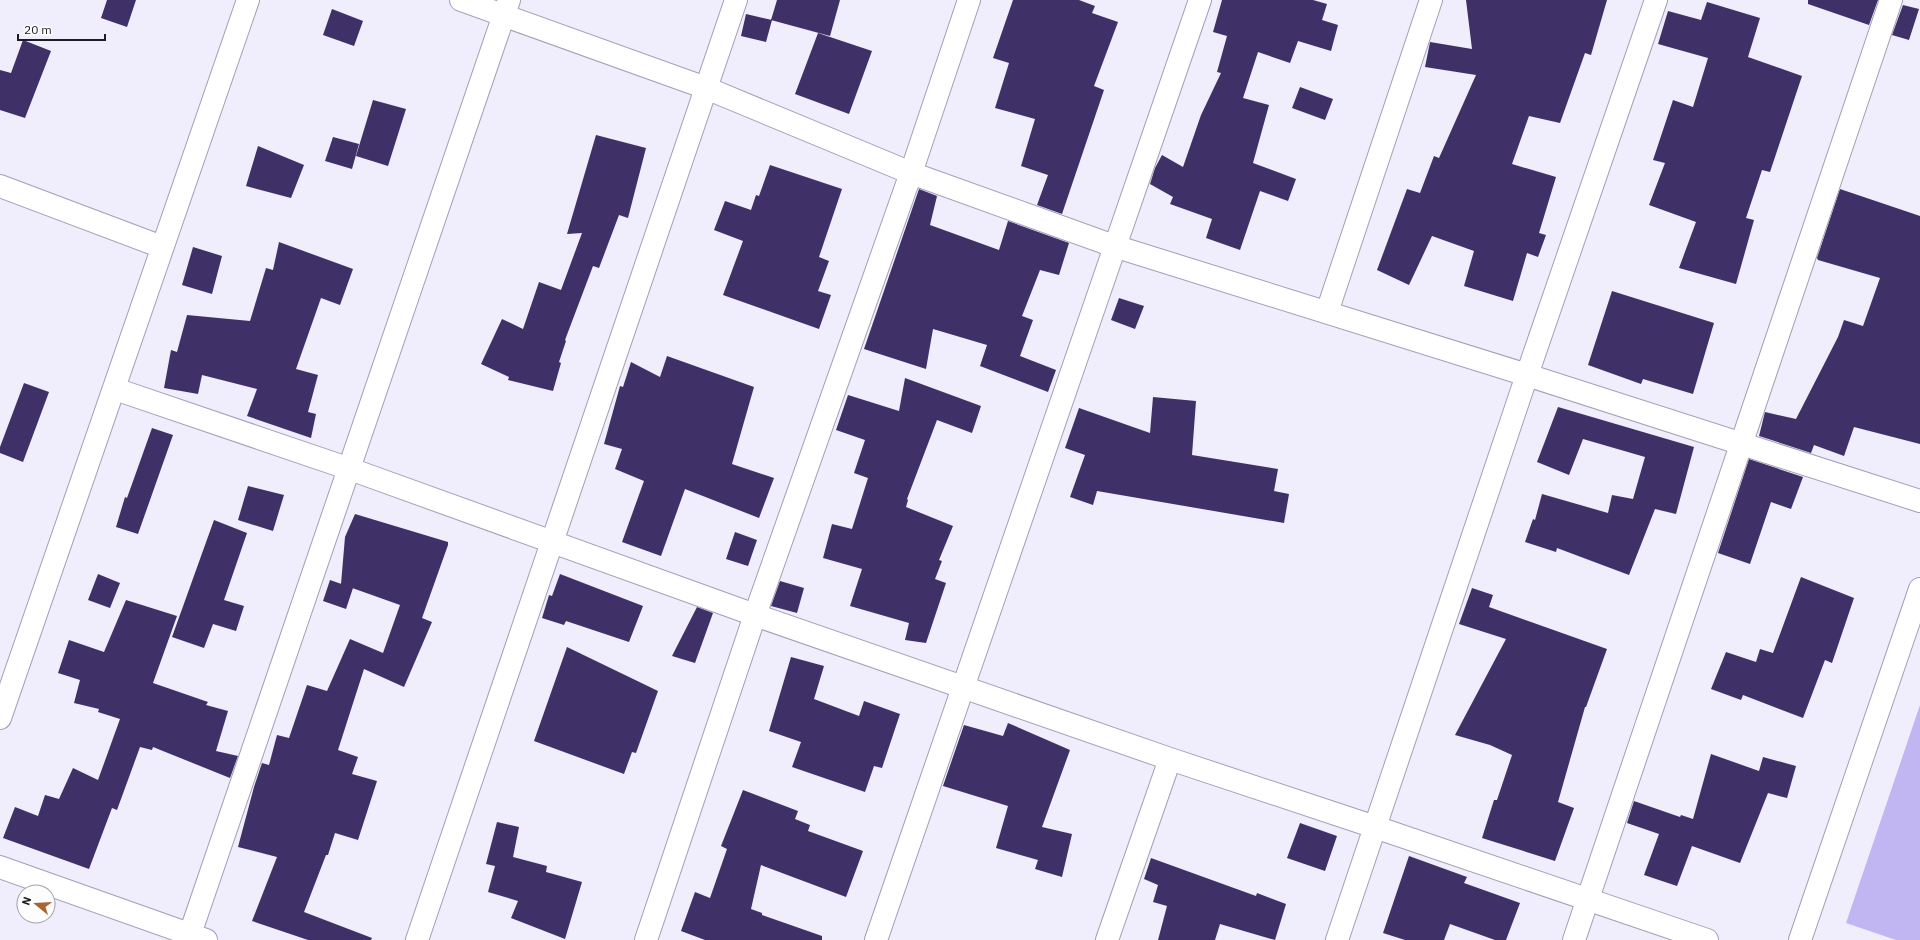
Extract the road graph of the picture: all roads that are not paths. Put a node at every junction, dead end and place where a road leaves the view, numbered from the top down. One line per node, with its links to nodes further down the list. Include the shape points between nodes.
1 (248, 0): 14 (street)
2 (461, 0): 9 (street)
3 (736, 0): 10 (street)
4 (969, 0): 11 (street)
5 (1200, 0): 13 (street)
6 (1431, 0): 15 (street)
7 (1656, 0): 16 (street)
8 (1891, 0): 18 (street)
9 (506, 8): 10 (street); 19 (street)
10 (706, 88): 11 (street); 21 (street)
11 (911, 173): 13 (street); 23 (street)
12 (0, 186): 14 (street)
13 (1114, 246): 15 (street); 24 (street)
14 (162, 247): 17 (street)
15 (1327, 312): 16 (street)
16 (1527, 375): 18 (street); 27 (street)
17 (115, 389): 19 (street); 25 (street)
18 (1742, 445): 20 (street); 29 (street)
19 (350, 469): 21 (street); 30 (street)
20 (1920, 501)
21 (553, 542): 23 (street); 31 (street)
22 (1920, 589): 38 (street)
23 (755, 615): 24 (street); 32 (street)
24 (965, 688): 26 (street); 33 (street)
25 (0, 718)
26 (1170, 759): 27 (street); 34 (street)
27 (1375, 827): 29 (street); 35 (street)
28 (0, 867): 30 (street)
29 (1587, 901): 36 (street); 37 (street)
30 (195, 938)
31 (417, 940)
32 (646, 940)
33 (876, 940)
34 (1107, 940)
35 (1337, 940)
36 (1574, 940)
37 (1707, 940)
38 (1800, 940)

